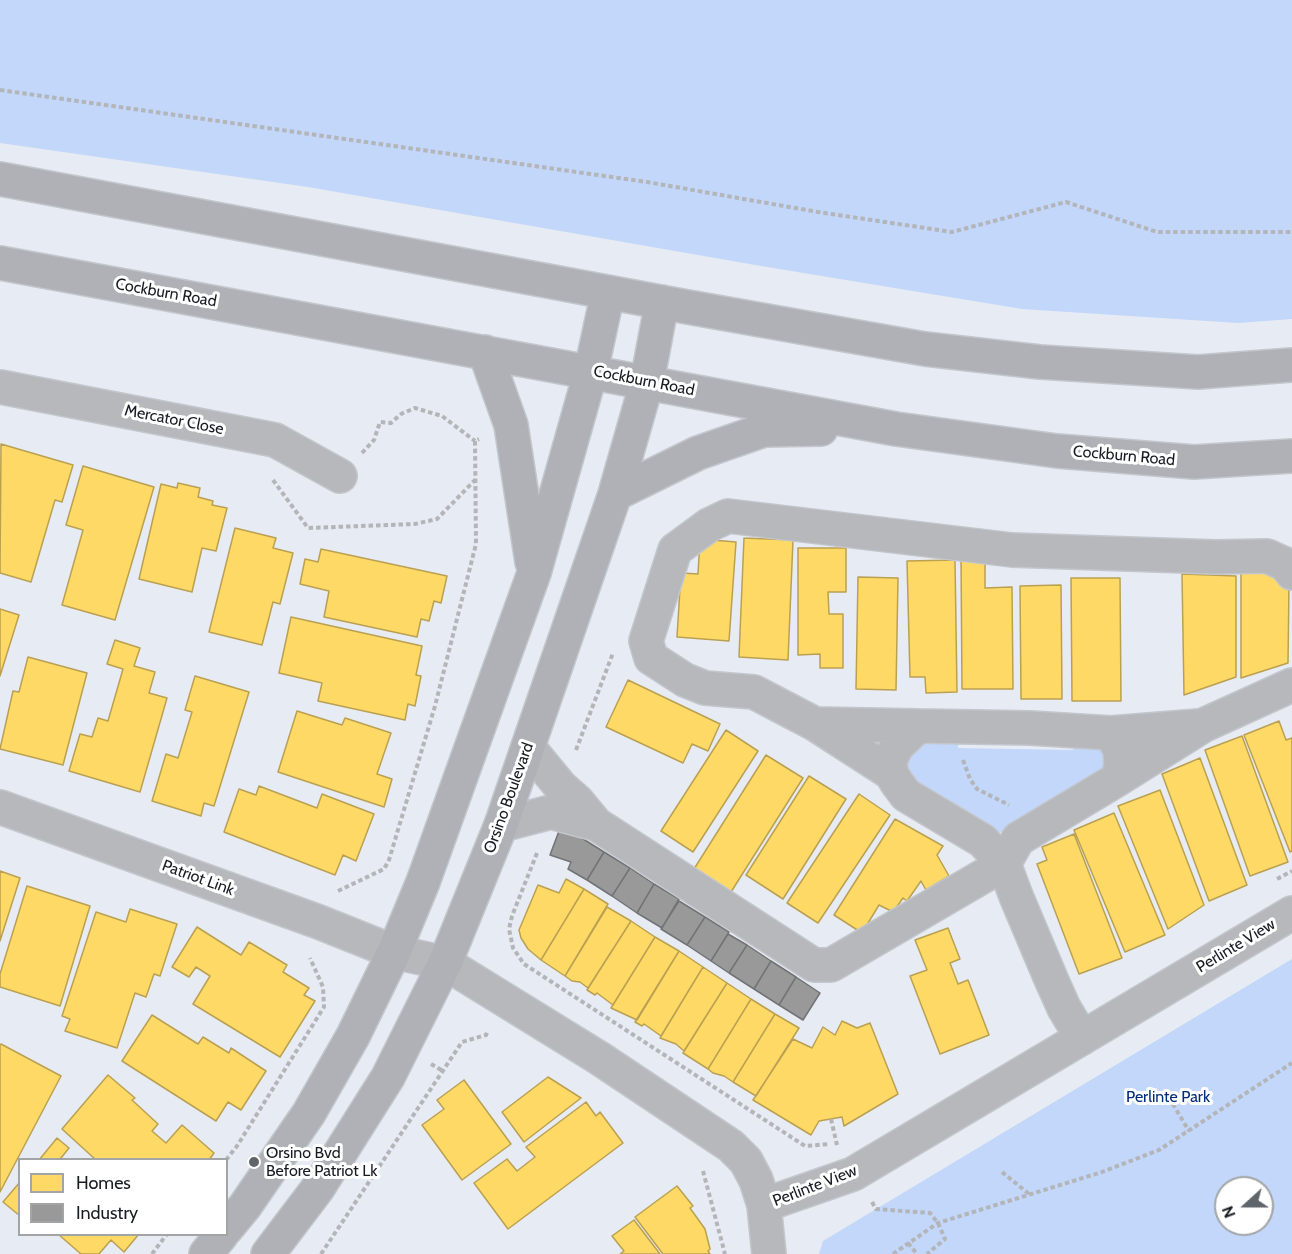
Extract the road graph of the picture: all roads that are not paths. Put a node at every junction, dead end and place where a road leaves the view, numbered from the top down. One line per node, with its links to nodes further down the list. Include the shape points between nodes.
1 (0, 179): 3 (main road)
2 (0, 263): 5 (main road, Cockburn Road)
3 (608, 292): 4 (main road); 7 (main road)
4 (662, 302): 6 (main road, via 925,349 1040,362 1198,372); 8 (main road, Orsino Boulevard)
5 (485, 352): 7 (main road, Cockburn Road); 14 (main road, via 511,425)
6 (1292, 365)
7 (591, 371): 8 (main road, Cockburn Road); 14 (main road)
8 (647, 382): 10 (main road, Cockburn Road); 13 (main road, Orsino Boulevard)
9 (0, 387): 12 (street, Mercator Close, via 275,440)
10 (896, 429): 11 (main road, Cockburn Road, via 1057,451 1194,462); 13 (main road, via 764,430 698,453)
11 (1292, 456)
12 (340, 476)
13 (615, 494): 21 (main road, Orsino Boulevard)
14 (534, 573): 29 (main road, via 427,872)
15 (1292, 573): 17 (street, via 1285,564 1268,556 1011,550 728,516 709,525 675,550 646,641 651,658 685,680 705,688 754,692)
16 (1292, 685): 18 (street)
17 (815, 724): 19 (street); 22 (street)
18 (1204, 725): 20 (street); 23 (street)
19 (918, 726): 20 (street); 22 (street, via 897,746 890,760)
20 (1111, 733): 23 (street, via 1120,750)
21 (528, 747): 25 (street); 26 (main road, Orsino Boulevard)
22 (891, 772): 27 (street, via 906,795 983,841)
23 (1118, 779): 27 (street, via 1018,839)
24 (0, 807): 29 (street, Patriot Link)
25 (596, 824): 26 (street, via 551,812); 27 (street, via 814,965 831,965)
26 (501, 825): 30 (main road, Orsino Boulevard)
27 (1004, 864): 31 (street, via 1056,989)
28 (1292, 913): 31 (street, Perlinte View)
29 (394, 952): 30 (street, Perlinte View); 33 (main road, via 309,1113)
30 (445, 963): 32 (street, Perlinte View, via 731,1146 746,1161); 36 (main road, Orsino Boulevard, via 388,1077 318,1188)
31 (1082, 1038): 32 (street, Perlinte View, via 853,1174)
32 (764, 1205): 37 (street)
33 (228, 1227)
34 (220, 1236): 35 (main road)
35 (206, 1254)
36 (268, 1254)
37 (769, 1254)

